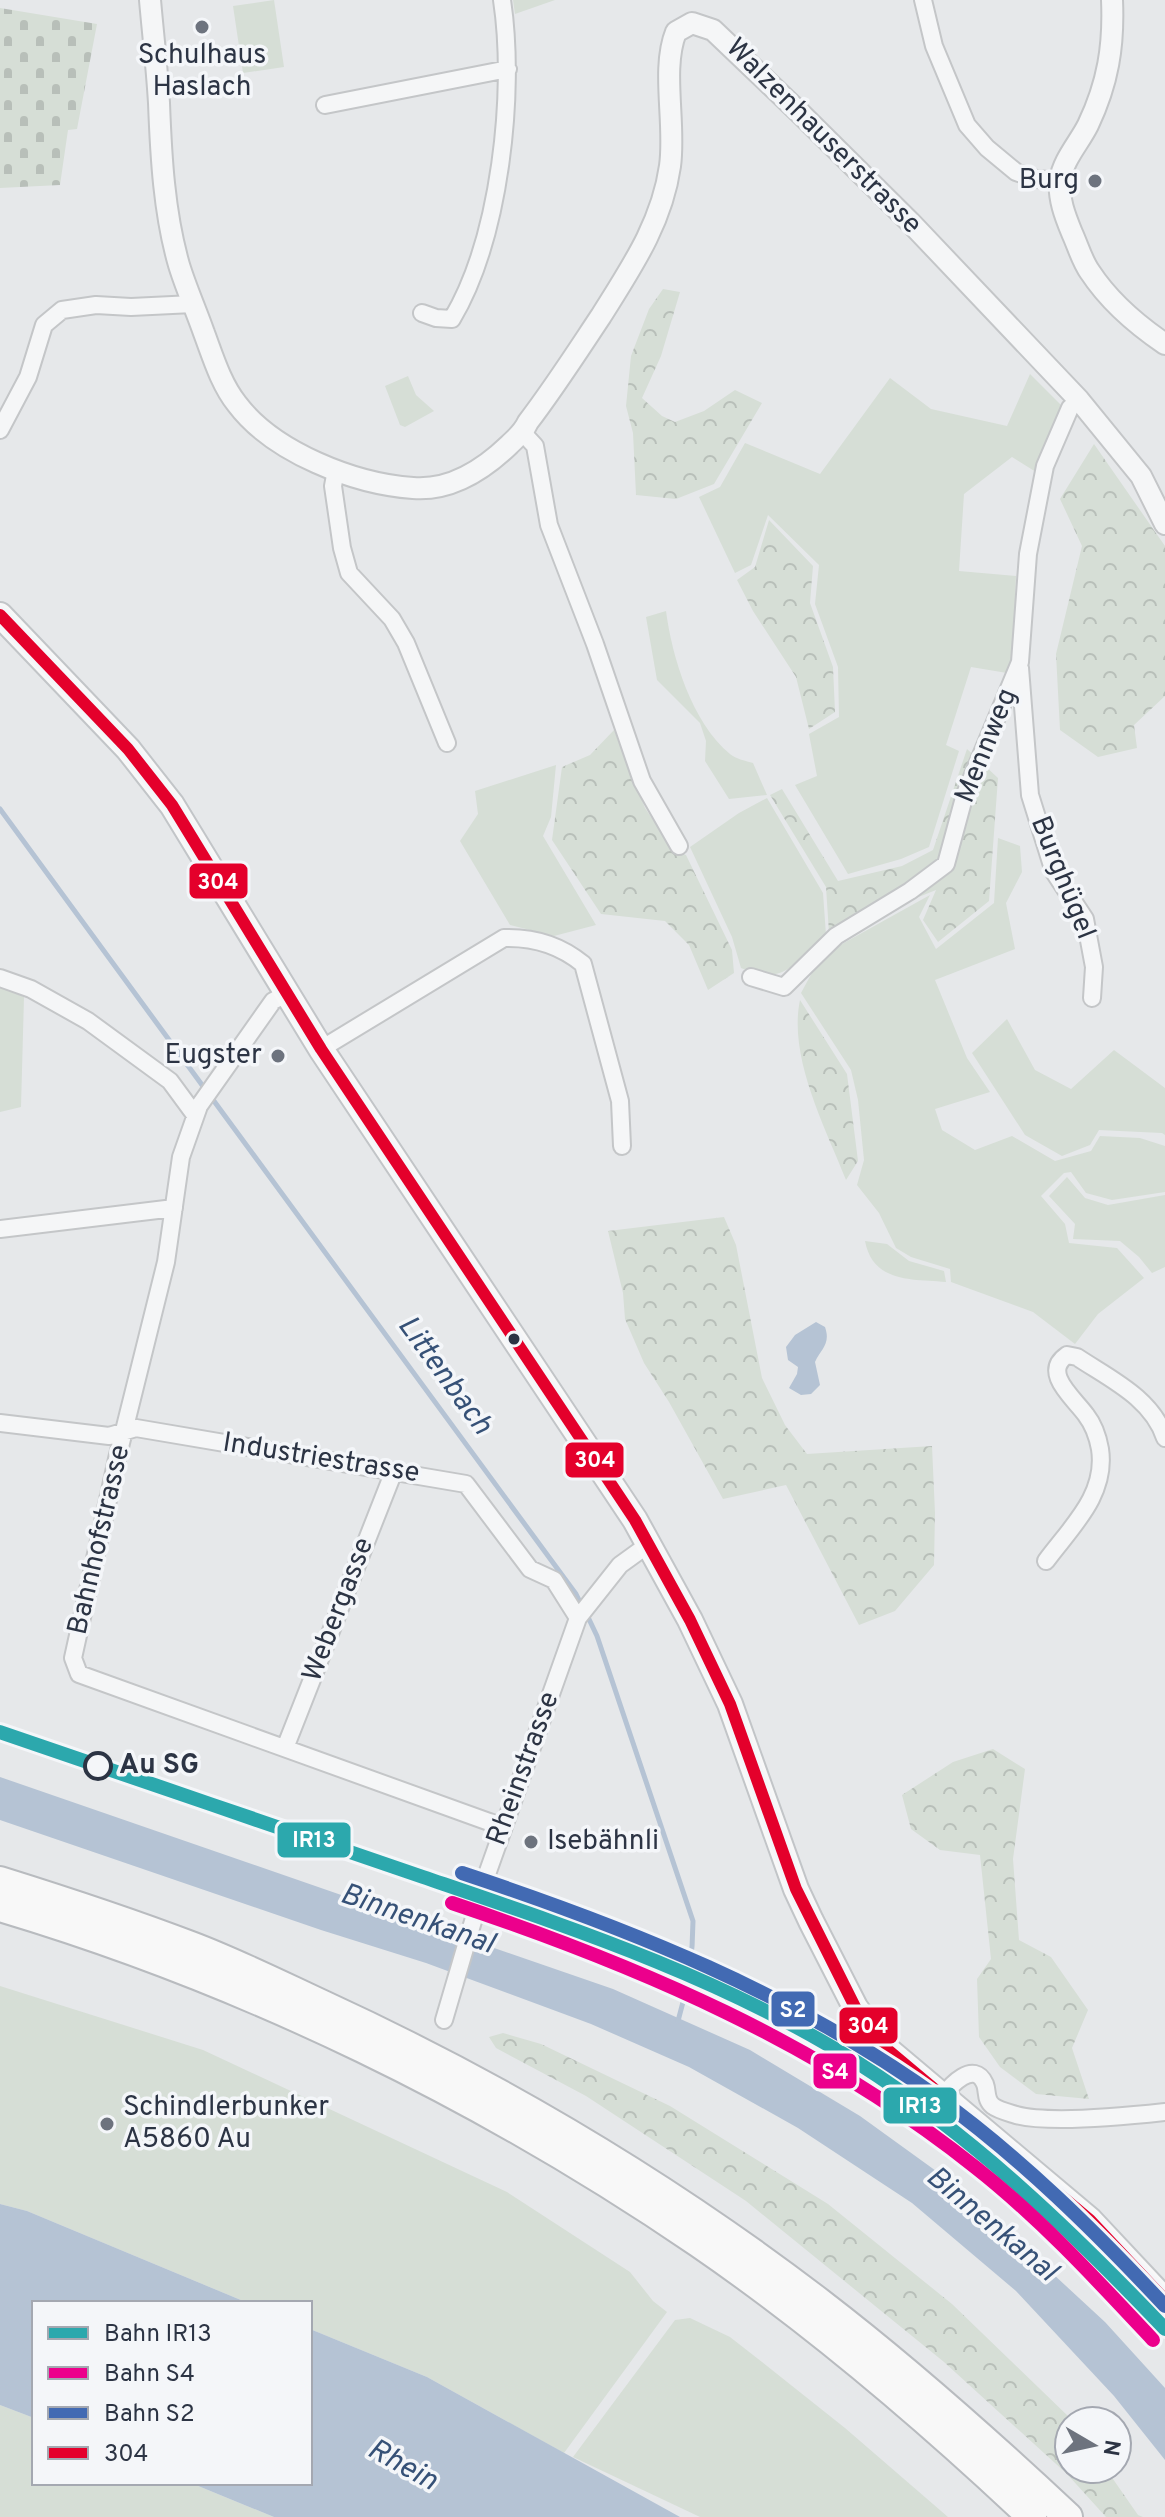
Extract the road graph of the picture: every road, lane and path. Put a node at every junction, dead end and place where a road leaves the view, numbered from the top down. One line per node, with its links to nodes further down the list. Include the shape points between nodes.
1 (150, 0): 8 (street, Walzenhauserstrasse, via 168,211)
2 (502, 0): 5 (street)
3 (923, 0): 7 (street, via 934,46 967,125 1016,172)
4 (1112, 0): 7 (street, via 1106,79)
5 (508, 69): 6 (street); 9 (street, via 500,164 481,257 452,319)
6 (325, 105)
7 (1060, 181): 10 (street, via 1067,222 1089,271 1114,302)
8 (193, 304): 12 (street, via 62,310 44,325 28,377); 14 (street, Walzenhauserstrasse, via 221,376 254,424)
9 (422, 313)
10 (1165, 344)
11 (1079, 400): 13 (street, Walzenhauserstrasse, via 801,114 713,30 692,23 676,32 672,41 670,165 656,221 639,256); 15 (street, Walzenhauserstrasse, via 1141,476); 17 (street, Mennweg, via 1070,408 1045,466 1028,554)
12 (0, 430)
13 (523, 433): 14 (street, Walzenhauserstrasse, via 473,474 445,485 390,487); 19 (street, via 535,446 549,525 642,781)
14 (336, 470): 18 (street, via 333,486 349,573 392,619 406,643)
15 (1165, 524)
16 (0, 615): 22 (main road, via 128,749 172,805)
17 (1020, 662): 20 (street, Mennweg, via 965,794 946,864 836,936 784,987); 23 (street, Burghügel, via 1030,795 1054,872 1085,919 1094,967)
18 (447, 743)
19 (679, 846)
20 (751, 977)
21 (0, 978): 25 (street, via 88,1021 170,1081)
22 (286, 994): 24 (main road); 25 (street, Bahnhofstrasse, via 273,1001)
23 (1092, 998)
24 (321, 1049): 26 (street, via 504,938 566,950 583,964 620,1101); 33 (main road)
25 (197, 1110): 27 (street, Bahnhofstrasse, via 181,1157)
26 (622, 1146)
27 (174, 1208): 28 (street); 30 (street, Bahnhofstrasse)
28 (0, 1229)
29 (0, 1423): 30 (street, Industriestrasse, via 109,1436)
30 (125, 1430): 32 (street, Industriestrasse); 36 (street, Bahnhofstrasse, via 73,1658 79,1674)
31 (1165, 1438): 34 (street, via 1134,1395 1077,1357 1060,1360 1060,1383 1088,1417 1097,1439 1101,1476 1096,1494)
32 (394, 1471): 35 (street, Industriestrasse, via 466,1484 530,1569 554,1580); 36 (street, Webergasse)
33 (649, 1544): 35 (street, Rheinstrasse, via 620,1565); 41 (main road, via 730,1704 796,1889 855,2007 882,2045)
34 (1046, 1561)
35 (578, 1618): 37 (street, Rheinstrasse)
36 (285, 1748): 37 (street, Bahnhofstrasse)
37 (503, 1827): 40 (street, Rheinstrasse)
38 (0, 1881): 45 (highway, via 193,1947 285,1987 462,2072 567,2132 648,2181 818,2301 918,2381)
39 (0, 1907): 44 (highway, via 181,1969 273,2008 453,2093 556,2152 699,2244 805,2323 909,2406)
40 (446, 2012)
41 (942, 2097): 42 (street, via 968,2074 985,2083 994,2107 1019,2116); 43 (main road, via 1090,2220)
42 (1165, 2112)
43 (1165, 2300)
44 (1032, 2517)
45 (1068, 2517)

